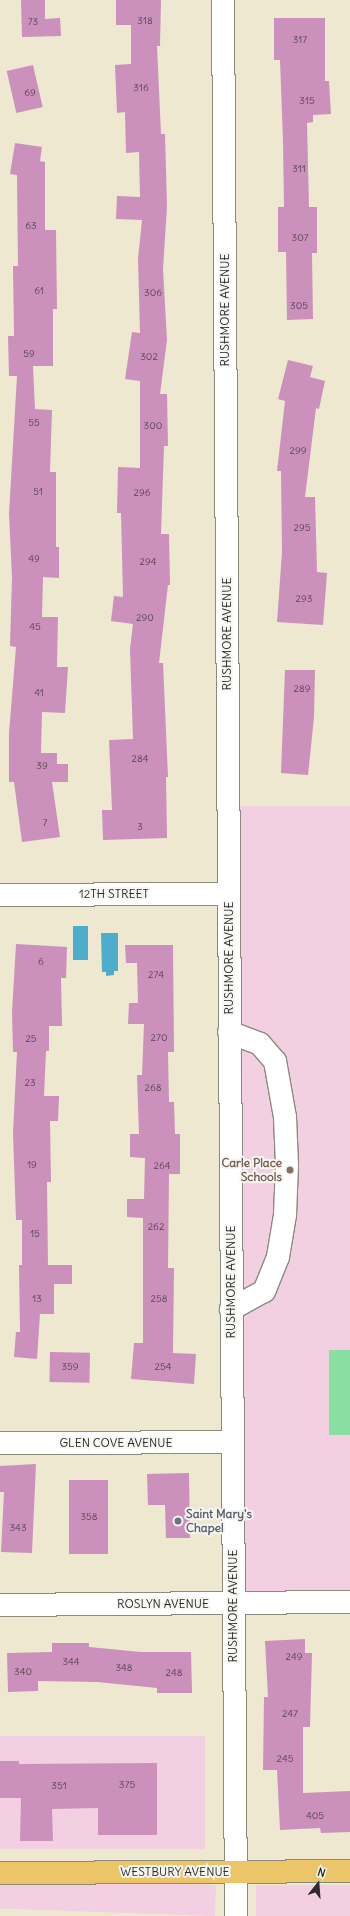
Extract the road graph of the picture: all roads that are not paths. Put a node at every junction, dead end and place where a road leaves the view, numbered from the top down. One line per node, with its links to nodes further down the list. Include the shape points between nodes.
1 (223, 0): 3 (street, RUSHMORE AVENUE)
2 (0, 894): 3 (street, 12TH STREET)
3 (229, 894): 4 (street, RUSHMORE AVENUE)
4 (230, 1032): 5 (street, RUSHMORE AVENUE); 5 (street, via 260,1044 275,1061 285,1117 287,1165 285,1215 278,1257 264,1291)
5 (231, 1309): 6 (street, RUSHMORE AVENUE)
6 (232, 1442): 7 (street, GLEN COVE AVENUE); 9 (street, RUSHMORE AVENUE)
7 (0, 1444)
8 (350, 1602): 9 (street, ROSLYN AVENUE)
9 (233, 1603): 10 (street, ROSLYN AVENUE); 12 (street, RUSHMORE AVENUE)
10 (0, 1605)
11 (350, 1871): 12 (main road, WESTBURY AVENUE)
12 (235, 1872): 13 (main road, WESTBURY AVENUE); 14 (street, RUSHMORE AVENUE)
13 (0, 1873)
14 (236, 1916)

